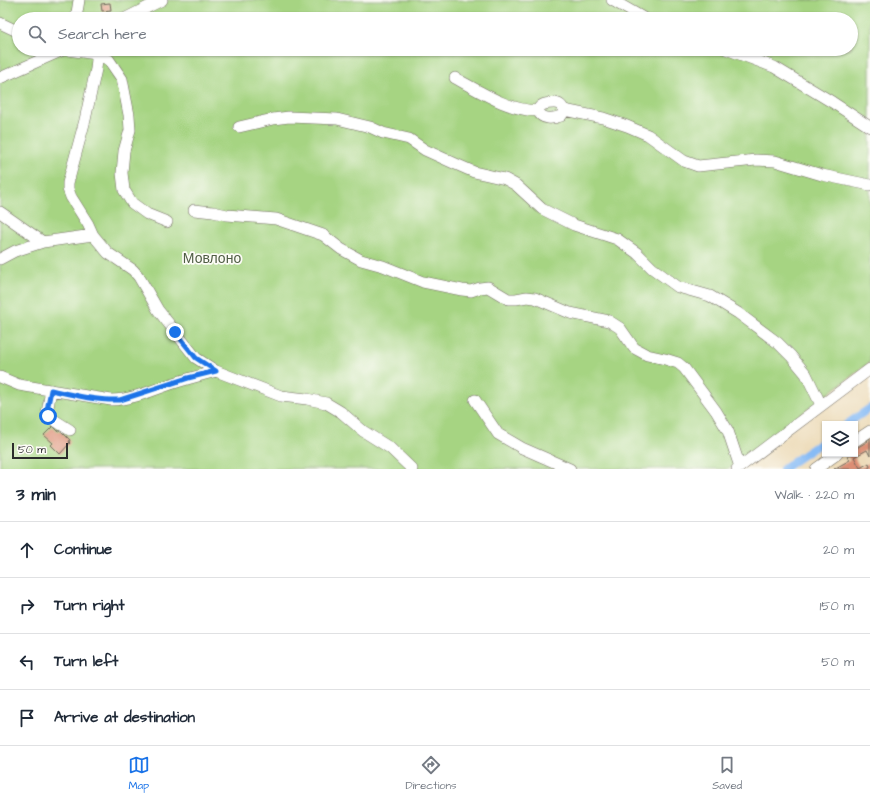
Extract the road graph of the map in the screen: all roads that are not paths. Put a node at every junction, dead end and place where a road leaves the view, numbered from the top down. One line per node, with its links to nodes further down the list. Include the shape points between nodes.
1 (79, 0): 4 (street)
2 (162, 0): 5 (street)
3 (612, 0): 6 (street)
4 (77, 12)
5 (138, 12)
6 (633, 12)
7 (0, 23): 8 (street)
8 (12, 29)
9 (51, 56): 13 (street)
10 (97, 56): 21 (street, via 86,120 68,184 71,197)
11 (104, 56): 20 (street, via 122,79 128,108 130,130 124,151 124,190 132,203 147,214)
12 (745, 56): 16 (street, via 774,67)
13 (0, 78)
14 (455, 78): 17 (street, via 497,101 520,109 538,111 542,116 561,116 564,110 627,126 648,135 684,161 698,166 775,160)
15 (239, 127): 29 (street, via 273,118 337,118 409,139 425,150 474,172 504,179 516,185 542,209 574,225 617,239 678,287 710,296 738,313 791,356 806,374)
16 (870, 127)
17 (870, 185)
18 (194, 210): 34 (street, via 276,219 323,235 361,260 384,266 423,282 471,291 488,287 508,299 516,300 527,296 570,313 610,321 620,328 634,348 647,355 678,363 684,368 728,431)
19 (0, 212): 22 (street)
20 (167, 222)
21 (93, 235): 22 (street); 25 (street, via 108,253 134,270 158,310 196,358)
22 (43, 242): 23 (street)
23 (0, 259)
24 (870, 369): 29 (street)
25 (216, 371): 27 (street, via 120,400); 35 (street, via 282,396 326,403 341,412 362,431 390,448)
26 (0, 377): 27 (street, via 20,385)
27 (51, 390): 30 (street, via 47,413)
28 (474, 400): 36 (street, via 498,434 522,448)
29 (821, 405): 34 (street)
30 (70, 430)
31 (870, 431): 32 (street)
32 (858, 439)
33 (833, 457): 37 (street)
34 (738, 468)
35 (412, 469)
36 (570, 469)
37 (816, 469)

